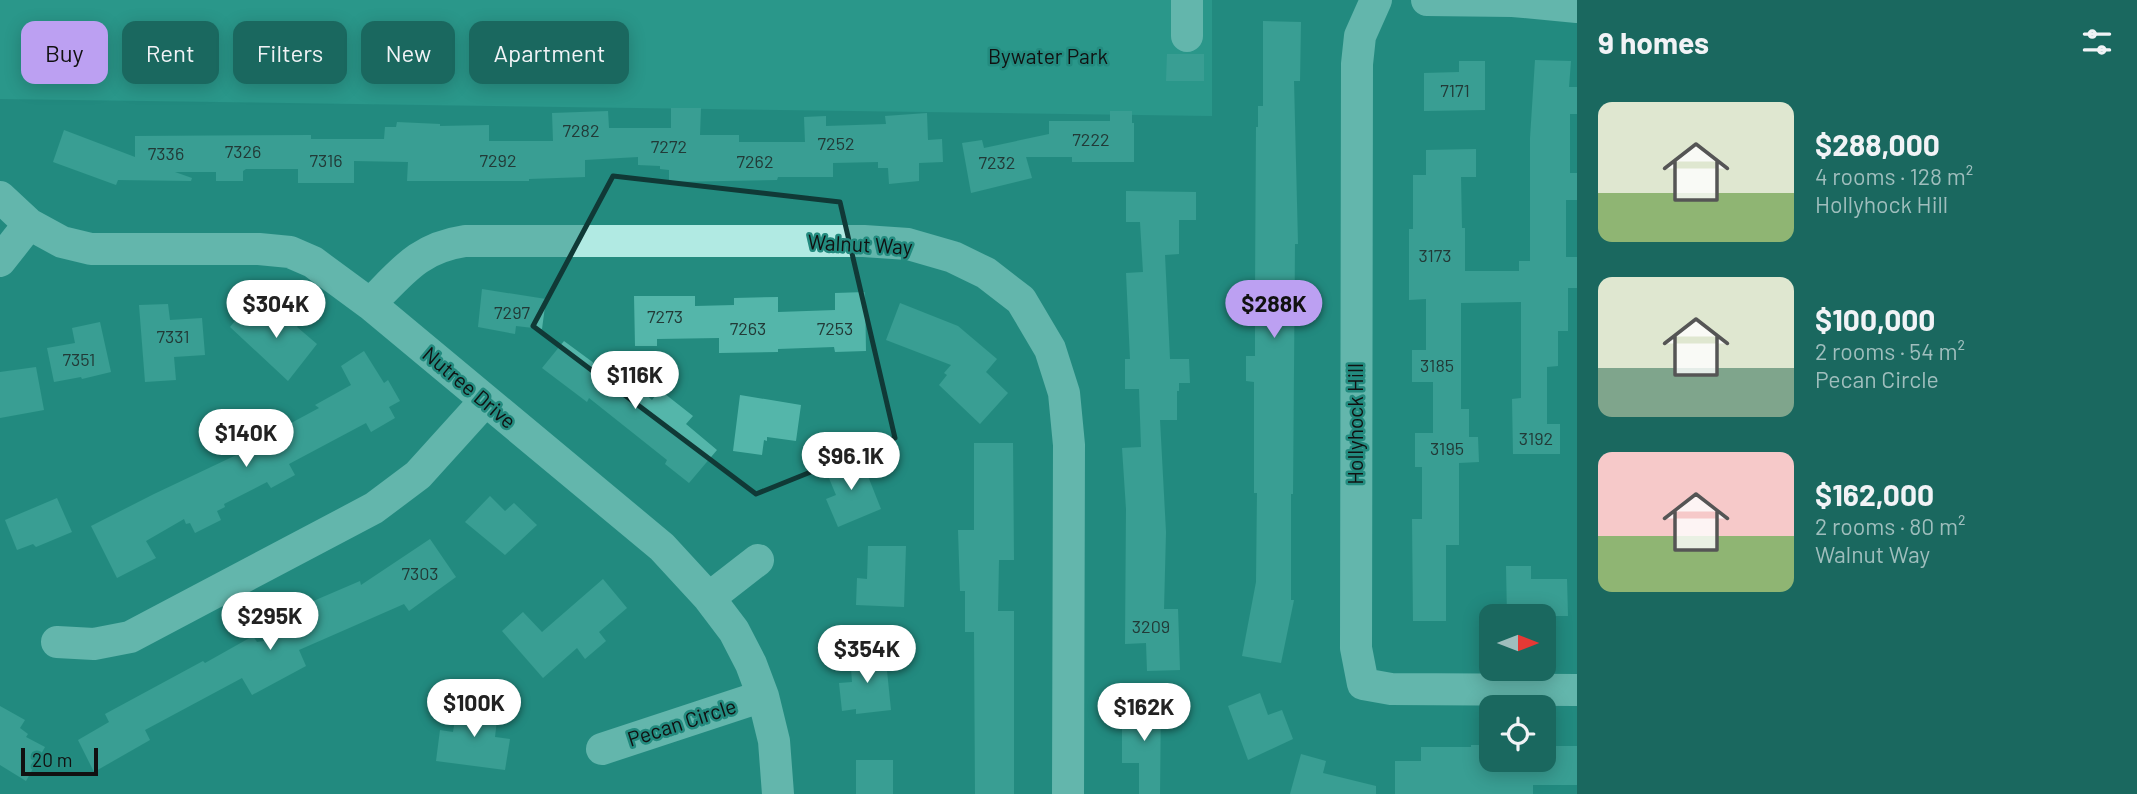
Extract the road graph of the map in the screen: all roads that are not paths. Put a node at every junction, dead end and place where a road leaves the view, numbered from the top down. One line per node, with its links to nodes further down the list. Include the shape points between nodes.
1 (1188, 0): 5 (street)
2 (1377, 0): 14 (street, Hollyhock Hill, via 1360,36 1357,64 1356,648 1363,684 1391,689)
3 (1426, 0): 4 (street)
4 (1577, 7)
5 (1188, 36)
6 (0, 197): 7 (street, Nutree Drive)
7 (29, 224): 8 (street); 9 (street, Nutree Drive, via 62,242 90,249 290,252 313,262)
8 (0, 261)
9 (370, 304): 10 (street, Nutree Drive); 18 (street, Walnut Way, via 429,250 465,241 864,241 908,244 986,273 1021,300 1050,349 1064,393 1069,446)
10 (485, 401): 12 (street, Nutree Drive, via 662,547); 13 (street, via 418,475 374,508 130,637 94,644)
11 (758, 560): 12 (street)
12 (709, 598): 15 (street, Nutree Drive, via 734,631)
13 (57, 642)
14 (1577, 690)
15 (763, 696): 16 (street, Pecan Circle); 17 (street, Nutree Drive, via 774,741)
16 (602, 749)
17 (778, 794)
18 (1068, 794)

